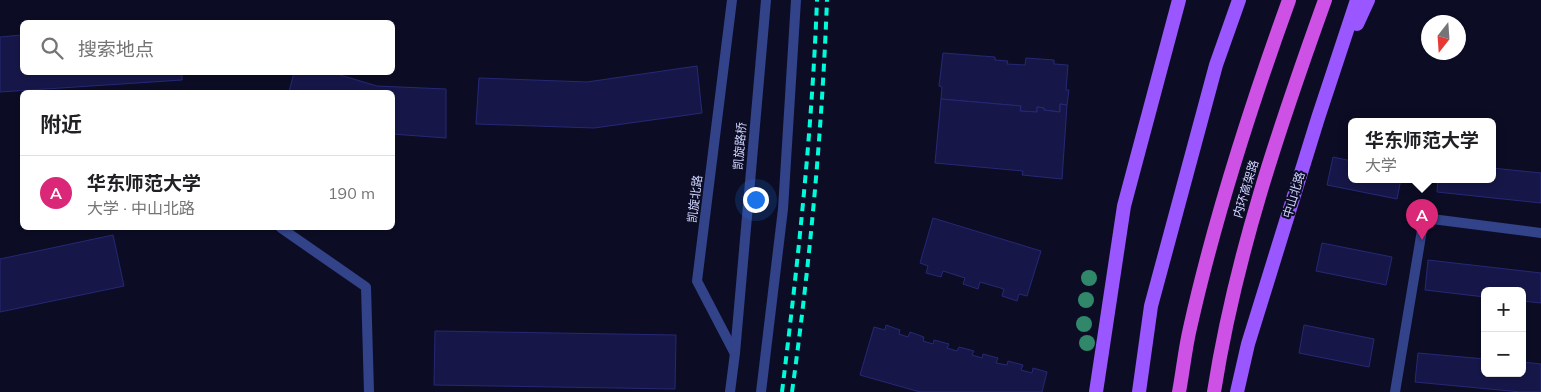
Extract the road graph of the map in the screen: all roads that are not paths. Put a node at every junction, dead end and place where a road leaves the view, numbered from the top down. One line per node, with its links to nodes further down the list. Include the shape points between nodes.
1 (732, 0): 13 (street, 凯旋北路, via 697,281)
2 (766, 0): 13 (street, 凯旋路桥)
3 (796, 0): 16 (street, via 783,208)
4 (1179, 0): 17 (main road, via 1124,206)
5 (1239, 0): 18 (main road, via 1216,64 1151,306)
6 (1289, 0): 19 (highway, 内环高架路, via 1259,83 1217,219 1190,330)
7 (1325, 0): 20 (highway, 内环高架路, via 1250,226 1222,339)
8 (1357, 0): 10 (main road, 中山北路)
9 (1368, 0): 10 (main road)
10 (1328, 86): 21 (main road, 中山北路, via 1248,344)
11 (284, 230): 14 (street, via 366,287)
12 (1541, 233): 22 (street, via 1424,218)
13 (735, 353): 15 (street)
14 (369, 392)
15 (730, 392)
16 (760, 392)
17 (1096, 392)
18 (1139, 392)
19 (1179, 392)
20 (1214, 392)
21 (1237, 392)
22 (1395, 392)

